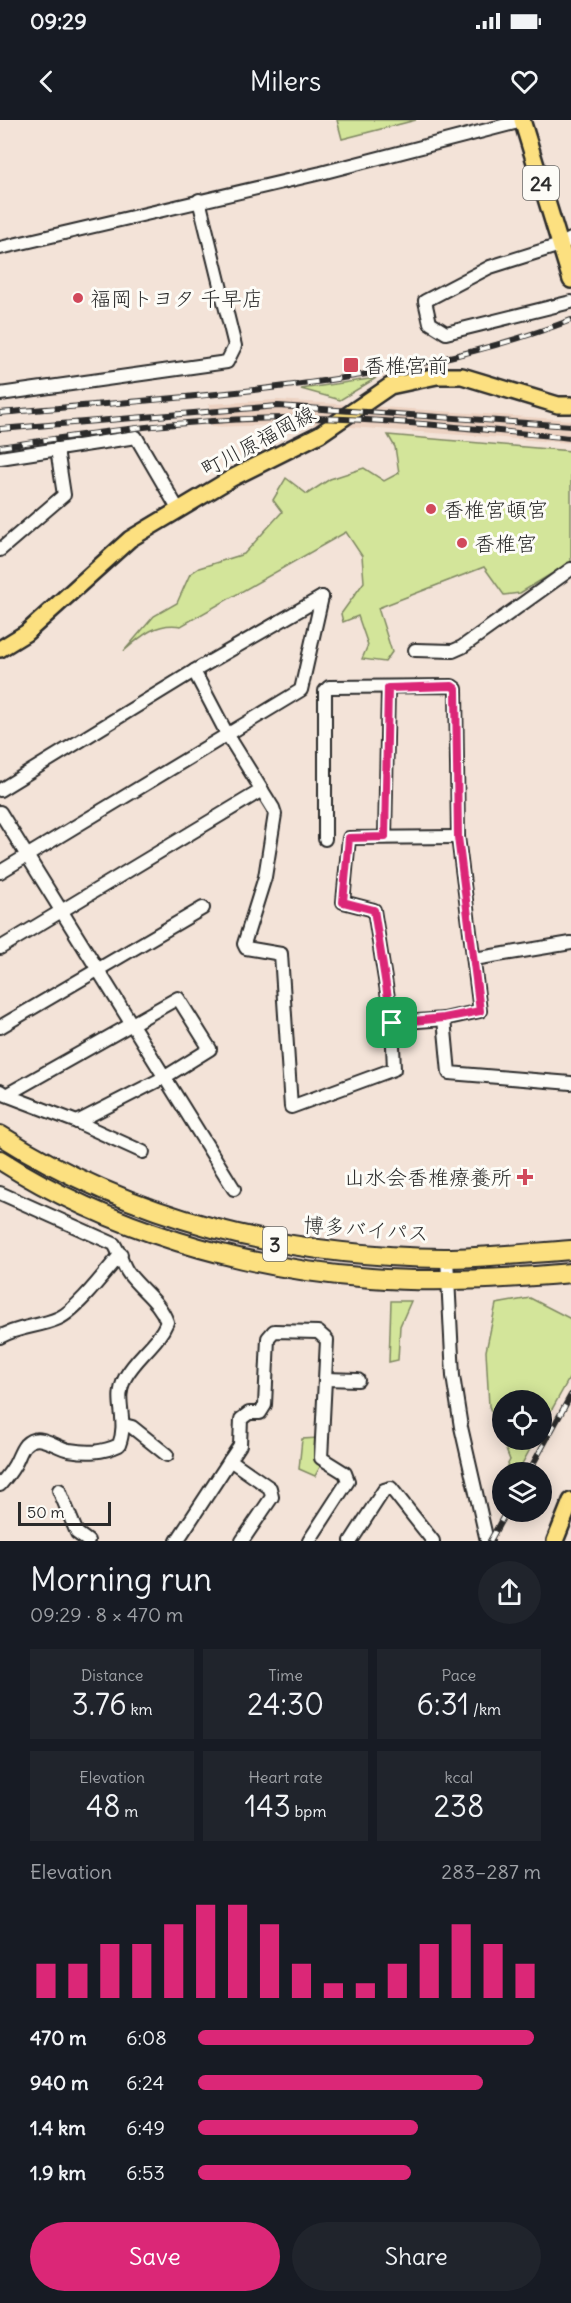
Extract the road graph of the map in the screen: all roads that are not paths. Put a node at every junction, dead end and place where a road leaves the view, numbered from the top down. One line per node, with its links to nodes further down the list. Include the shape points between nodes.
1 (522, 121): 2 (street); 3 (main road, 24)
2 (200, 200): 4 (street); 7 (street, via 235,346 227,362)
3 (566, 242): 5 (main road, 24); 6 (street, via 490,267 425,301 430,323 446,333)
4 (0, 248)
5 (571, 280)
6 (571, 302)
7 (0, 394)
8 (571, 405): 11 (main road, 町川原福岡線, via 558,405 462,375 401,382 378,393 320,434)
9 (57, 449): 10 (street); 11 (street, via 135,437); 12 (street, via 64,495)
10 (0, 458)
11 (178, 509): 14 (main road, 町川原福岡線, via 130,539 26,633)
12 (0, 550)
13 (571, 570): 15 (street, via 462,647 453,651)
14 (0, 649)
15 (415, 650)
16 (194, 671): 18 (street); 18 (street, via 322,597 301,690); 19 (street)
17 (388, 688): 22 (street); 23 (street, via 456,689); 24 (street, via 329,687 325,691)
18 (227, 734): 20 (street); 25 (street)
19 (0, 789)
20 (262, 790): 28 (street); 34 (street, via 275,814 265,877 243,945 281,954 291,1107 394,1069)
21 (0, 812): 25 (street)
22 (385, 837): 23 (street); 34 (street, via 349,838 343,902 374,910)
23 (458, 837): 31 (street)
24 (325, 838)
25 (27, 855): 26 (street); 28 (street)
26 (0, 872)
27 (202, 908): 32 (street)
28 (63, 911): 30 (street); 32 (street)
29 (571, 943): 31 (street)
30 (0, 948)
31 (474, 959): 33 (street, via 480,1011)
32 (98, 968): 35 (street); 36 (street)
33 (444, 1018): 34 (street); 38 (street, via 449,1073)
34 (392, 1023)
35 (132, 1024): 37 (street); 37 (street, via 178,998 210,1049); 39 (street)
36 (0, 1027)
37 (165, 1077): 40 (street); 44 (street)
38 (571, 1083)
39 (3, 1093): 40 (street)
40 (77, 1122): 42 (street)
41 (0, 1135): 48 (highway, 博多バイパス / 3, via 117,1197 198,1226 279,1245 372,1256)
42 (143, 1152)
43 (0, 1160): 50 (highway, 3, via 110,1216 193,1246 287,1267 370,1278)
44 (234, 1189)
45 (0, 1192): 47 (street, via 114,1244)
46 (571, 1250): 48 (highway, 博多バイパス / 3)
47 (121, 1254): 51 (street, via 60,1318); 54 (street, via 127,1272 163,1310 167,1322 124,1379 119,1400)
48 (447, 1258): 50 (street)
49 (571, 1273): 50 (highway, 3)
50 (448, 1280): 66 (street, via 453,1376)
51 (0, 1336)
52 (326, 1378): 53 (street); 56 (street, via 327,1340 318,1332 274,1331 268,1338 265,1405 260,1413 249,1413 241,1419 240,1445); 63 (street, via 321,1458 345,1473 348,1482)
53 (357, 1380)
54 (124, 1425): 55 (street); 57 (street, via 119,1445 108,1451 65,1449 47,1440 33,1440)
55 (167, 1455)
56 (230, 1460): 61 (street); 62 (street, via 270,1488 272,1497)
57 (0, 1485)
58 (59, 1490): 60 (street, via 77,1533)
59 (571, 1501): 67 (main road)
60 (88, 1541)
61 (177, 1541)
62 (242, 1541)
63 (309, 1541)
64 (351, 1541): 65 (street, via 384,1490 391,1488)
65 (433, 1541)
66 (487, 1541)
67 (555, 1541)

